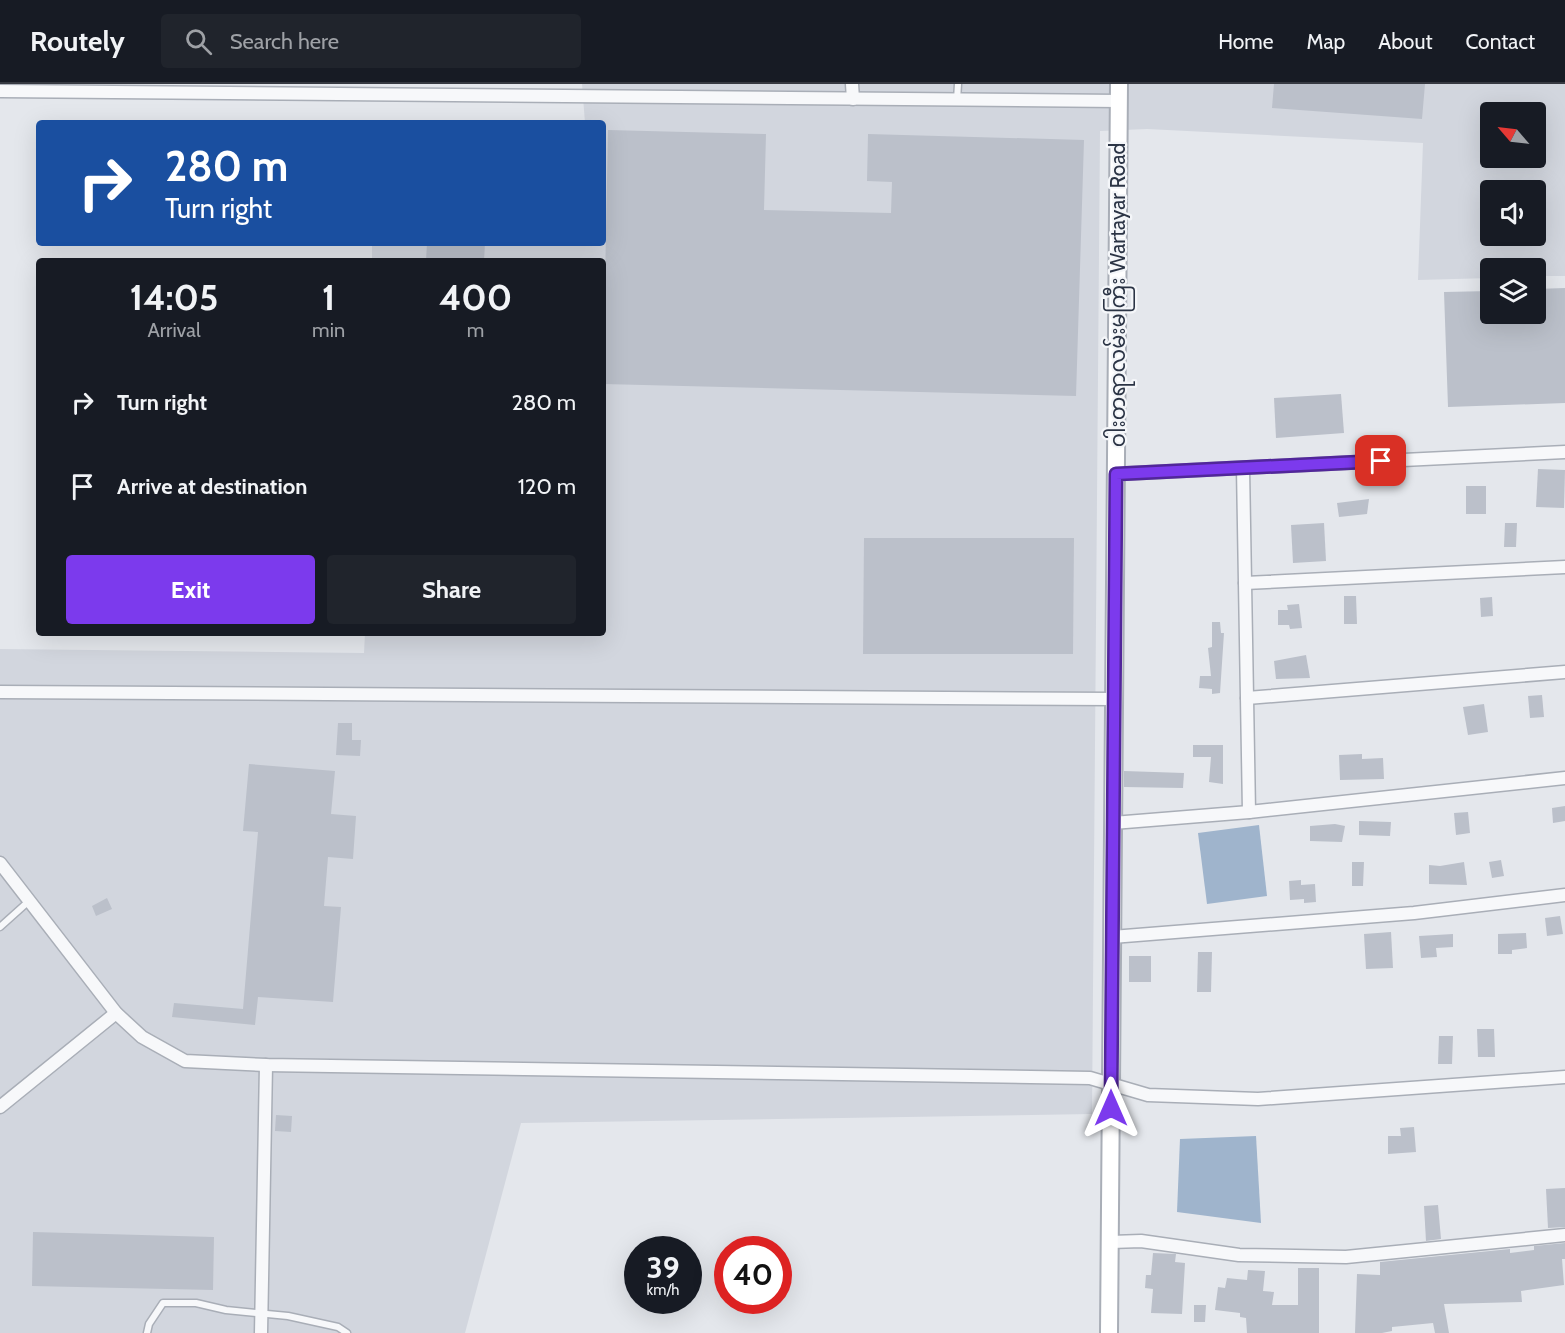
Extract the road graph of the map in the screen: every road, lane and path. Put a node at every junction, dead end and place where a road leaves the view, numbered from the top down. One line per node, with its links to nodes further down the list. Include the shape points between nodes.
1 (852, 84): 6 (street)
2 (958, 84): 7 (lane)
3 (1119, 84): 8 (street, ဝါးတရာလမ်းမကြီး Wartayar Road)
4 (23, 88): 5 (street); 6 (street)
5 (0, 91)
6 (853, 99): 7 (street)
7 (957, 101): 8 (street)
8 (1119, 101): 11 (street, ဝါးတရာလမ်းမကြီး Wartayar Road)
9 (1565, 452): 10 (street)
10 (1243, 468): 11 (street); 13 (street)
11 (1116, 474): 17 (street, ဝါးတရာလမ်းမကြီး Wartayar Road)
12 (1565, 567): 13 (street)
13 (1245, 583): 16 (street)
14 (1565, 672): 16 (street)
15 (0, 692): 17 (street)
16 (1247, 698): 19 (street)
17 (1113, 699): 20 (street, ဝါးတရာလမ်းမကြီး Wartayar Road)
18 (1565, 778): 19 (street)
19 (1249, 812): 20 (street)
20 (1113, 823): 25 (street, ဝါးတရာလမ်းမကြီး Wartayar Road)
21 (0, 863): 23 (street)
22 (1565, 895): 25 (street, via 1413,913)
23 (29, 901): 24 (lane); 26 (street)
24 (0, 927)
25 (1112, 937): 29 (street, ဝါးတရာလမ်းမကြီး Wartayar Road)
26 (116, 1013): 27 (street, via 142,1037 185,1061); 30 (street)
27 (266, 1065): 29 (street, via 1090,1078); 33 (street)
28 (1565, 1077): 29 (street, via 1258,1099 1148,1095)
29 (1111, 1086): 32 (street, ဝါးတရာလမ်းမကြီး Wartayar Road)
30 (0, 1107)
31 (1565, 1235): 32 (street, via 1346,1257 1239,1255 1141,1241)
32 (1111, 1242): 37 (street, ဝါးတရာလမ်းမကြီး Wartayar Road)
33 (261, 1313): 34 (lane, via 196,1303 163,1303); 35 (street); 36 (lane, via 338,1327)
34 (147, 1333)
35 (261, 1333)
36 (347, 1333)
37 (1109, 1333)

